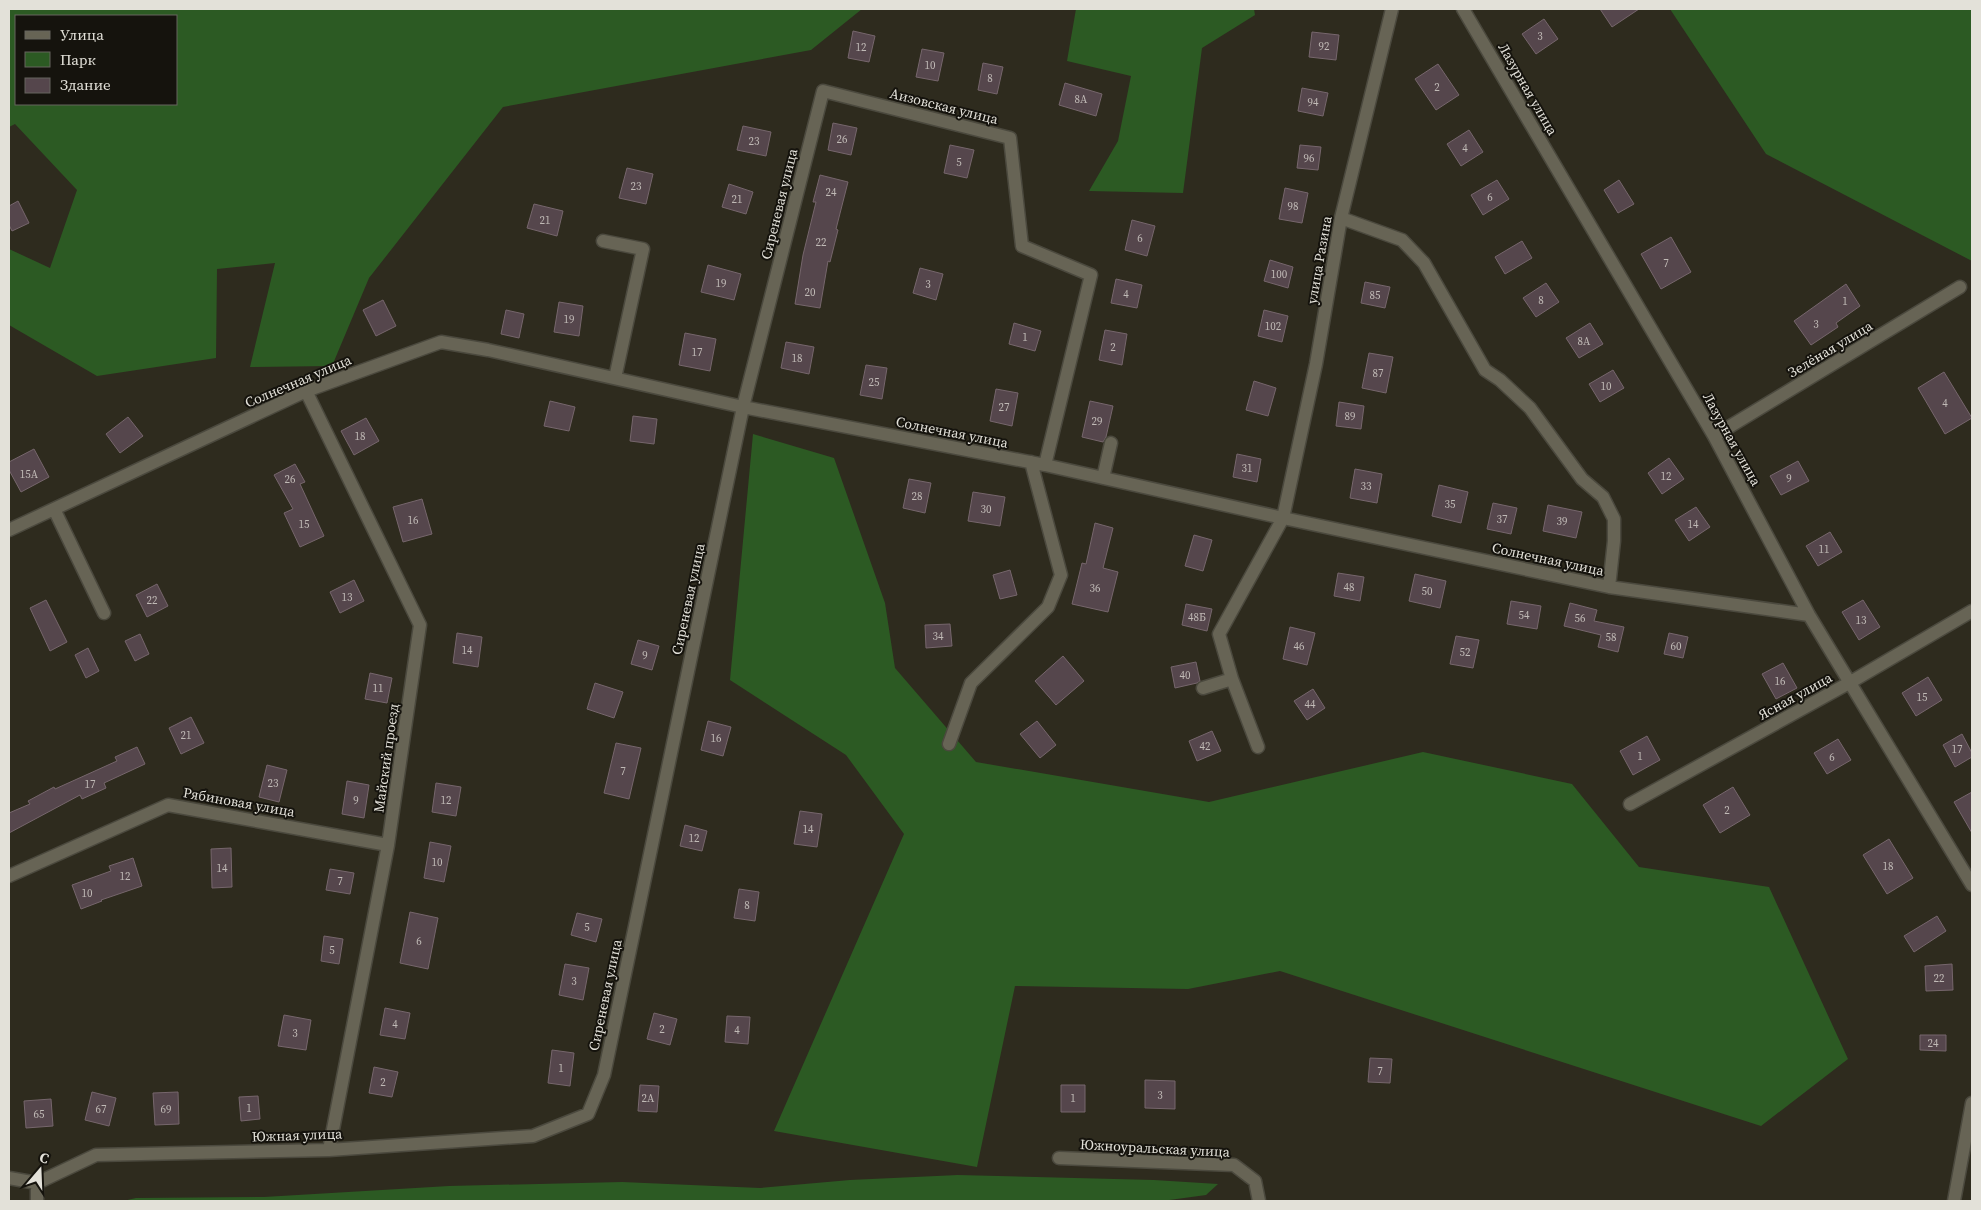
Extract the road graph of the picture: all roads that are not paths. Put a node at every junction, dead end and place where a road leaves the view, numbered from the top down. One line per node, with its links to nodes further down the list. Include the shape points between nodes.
1 (1392, 9): 4 (street, улица Разина)
2 (1463, 9): 10 (street, Лазурная улица)
3 (822, 91): 9 (street, Сиреневая улица); 13 (street, Аизовская улица, via 1010,138 1022,246 1092,275)
4 (1341, 218): 16 (street, улица Разина, via 1316,364); 18 (street, via 1402,240 1424,263 1485,370 1530,408 1582,479 1603,498 1614,519)
5 (603, 241): 7 (street, via 643,249)
6 (1960, 287): 10 (street, Зелёная улица)
7 (615, 378): 8 (street, Солнечная улица, via 441,342); 9 (street, Солнечная улица)
8 (306, 391): 15 (street, Солнечная улица); 28 (street, Майский проезд, via 420,625)
9 (743, 407): 12 (street, Солнечная улица); 32 (street, Сиреневая улица, via 604,1075)
10 (1714, 436): 21 (street, Лазурная улица)
11 (1111, 443): 14 (street)
12 (1031, 462): 13 (street, Солнечная улица); 25 (street, via 1061,575 1048,607 971,683)
13 (1045, 465): 14 (street, Солнечная улица)
14 (1102, 478): 16 (street, Солнечная улица)
15 (54, 509): 17 (street, Солнечная улица); 20 (street)
16 (1283, 518): 18 (street, Солнечная улица); 22 (street, via 1219,634)
17 (9, 530)
18 (1609, 587): 21 (street, Солнечная улица)
19 (1972, 611): 23 (street, Ясная улица)
20 (104, 613)
21 (1809, 614): 23 (street, Лазурная улица)
22 (1232, 679): 24 (street); 26 (street)
23 (1849, 683): 27 (street, Ясная улица); 30 (street, Лазурная улица)
24 (1203, 688)
25 (949, 744)
26 (1258, 747)
27 (1630, 804)
28 (388, 845): 29 (street, Рябиновая улица, via 168,805); 33 (street, Майский проезд)
29 (9, 876)
30 (1972, 885)
31 (1972, 1103): 39 (street)
32 (588, 1114): 33 (street, Южная улица, via 534,1136)
33 (329, 1150): 36 (street, Южная улица, via 96,1155)
34 (1059, 1158): 38 (street, Южноуральская улица, via 1234,1165 1255,1181)
35 (9, 1178): 36 (street)
36 (37, 1183): 37 (street)
37 (37, 1201)
38 (1259, 1201)
39 (1954, 1201)

